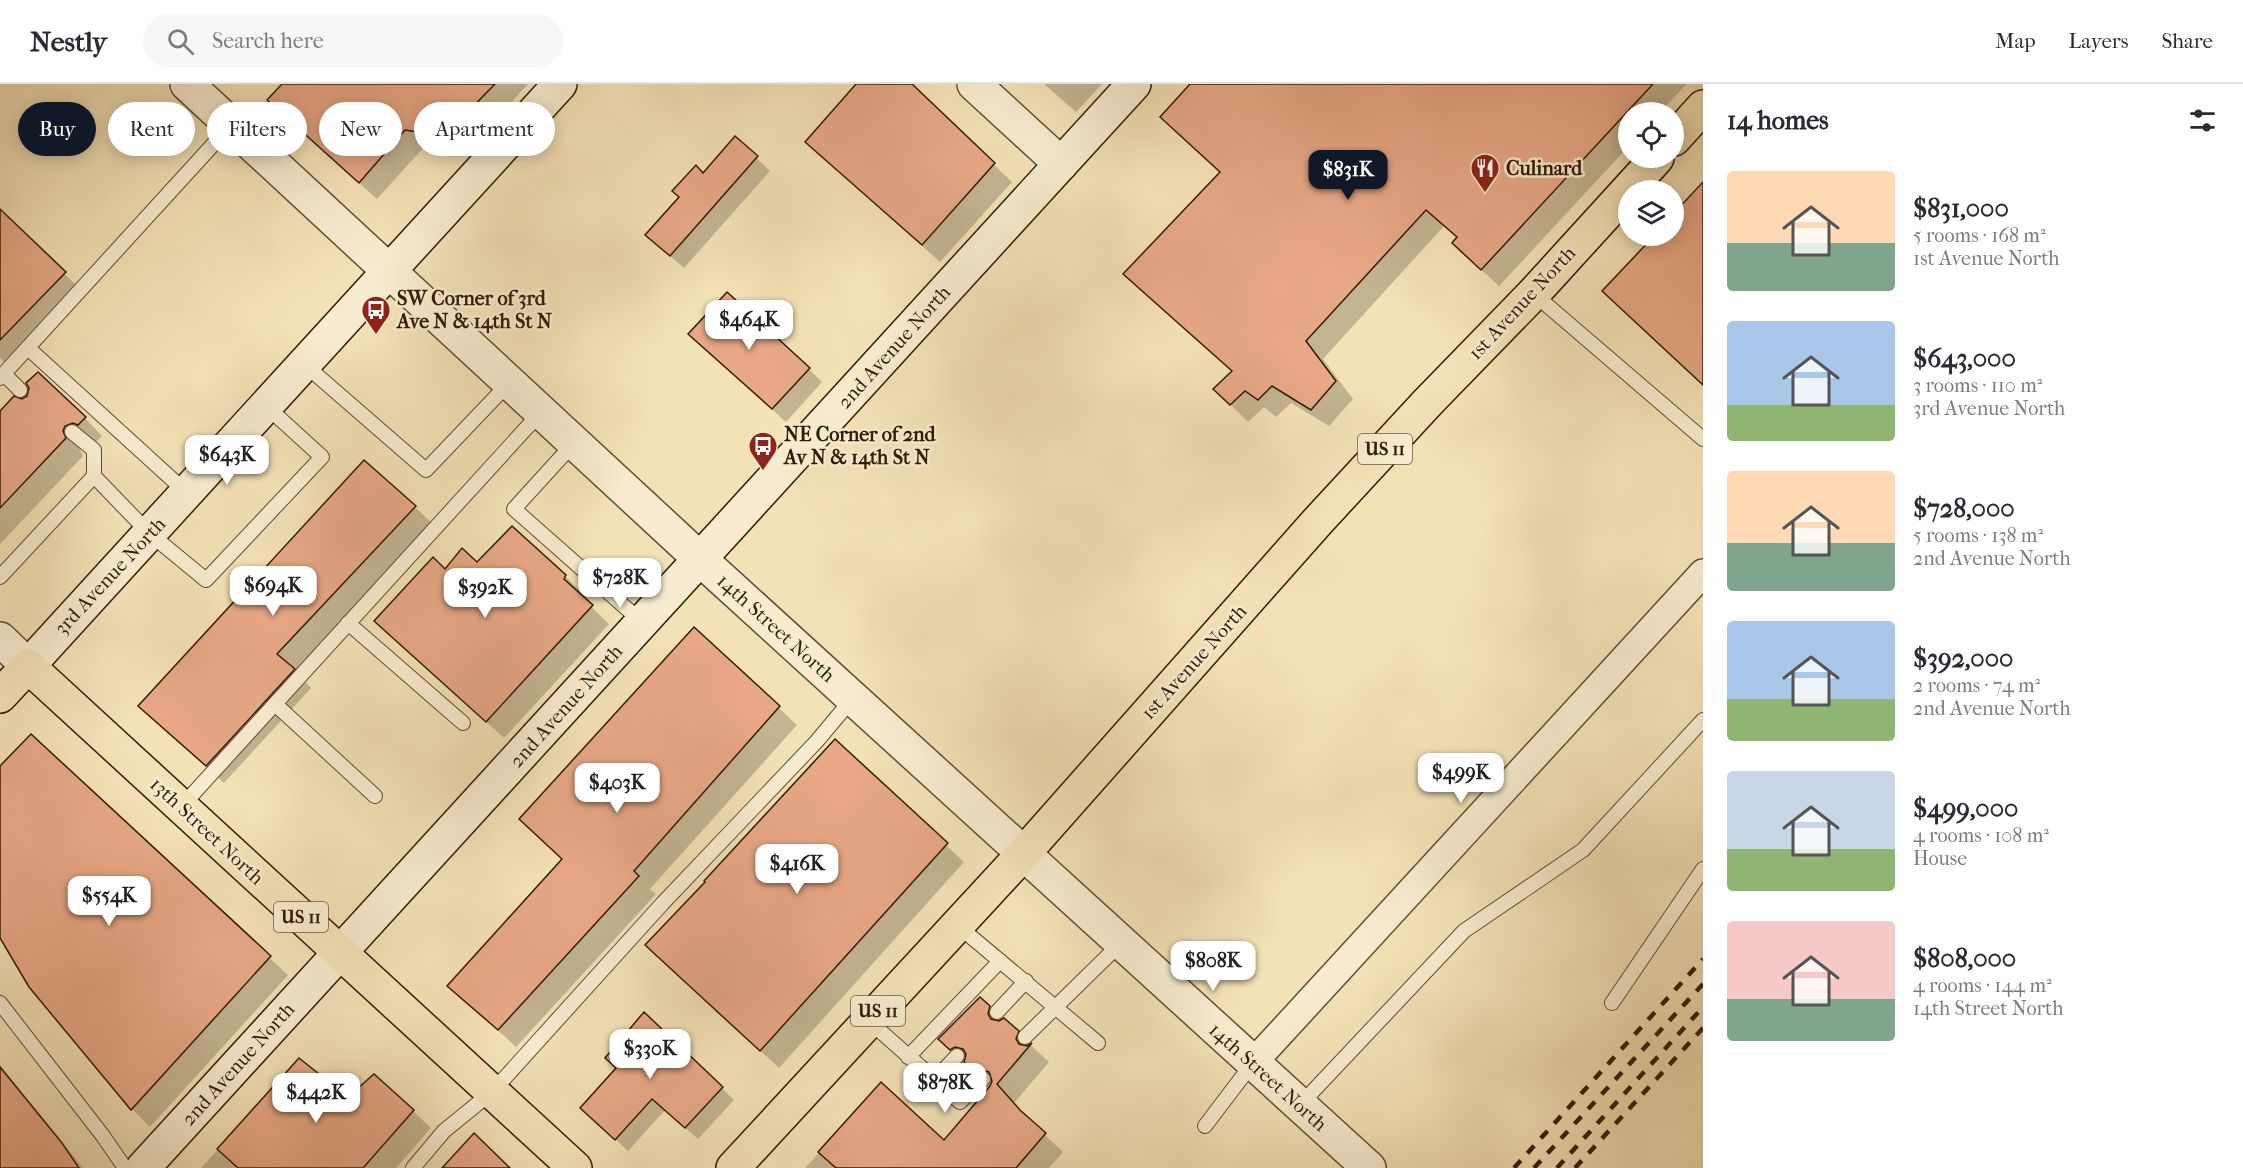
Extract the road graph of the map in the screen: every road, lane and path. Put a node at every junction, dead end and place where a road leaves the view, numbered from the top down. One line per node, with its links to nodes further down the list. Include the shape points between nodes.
1 (187, 84): 5 (main road, 14th Street North)
2 (560, 84): 12 (main road, 3rd Avenue North)
3 (974, 84): 10 (main road)
4 (1134, 84): 10 (main road, 2nd Avenue North)
5 (207, 103)
6 (1703, 107): 7 (main road)
7 (1684, 128)
8 (207, 151): 14 (lane)
9 (264, 156): 12 (main road, 14th Street North)
10 (1061, 164): 27 (main road, 2nd Avenue North)
11 (1648, 168): 13 (main road, 1st Avenue North / US 11)
12 (389, 272): 15 (main road, 3rd Avenue North); 17 (main road, 14th Street North)
13 (1533, 294): 22 (lane); 41 (main road, 1st Avenue North / US 11, via 1318,521)
14 (28, 348): 16 (lane); 25 (lane)
15 (304, 364): 17 (lane, via 426,470); 19 (main road, 3rd Avenue North)
16 (2, 376): 18 (lane)
17 (509, 382): 20 (main road, 14th Street North)
18 (20, 390)
19 (266, 406): 25 (main road, 3rd Avenue North); 26 (lane, via 322,457 206,579)
20 (541, 412): 23 (main road, 14th Street North); 31 (lane)
21 (72, 432): 24 (lane, via 94,450)
22 (1703, 439)
23 (574, 443): 27 (main road, 14th Street North); 30 (lane, via 514,509)
24 (94, 476): 26 (lane); 29 (lane)
25 (187, 492): 26 (main road, 3rd Avenue North)
26 (150, 533): 33 (main road, 3rd Avenue North)
27 (700, 560): 30 (main road, 2nd Avenue North); 35 (main road, 14th Street North)
28 (1703, 573): 57 (street)
29 (0, 577)
30 (642, 622): 45 (main road, 2nd Avenue North)
31 (348, 623): 36 (lane); 38 (lane)
32 (0, 639): 33 (main road, 13th Street North)
33 (28, 666): 34 (main road, 3rd Avenue North); 40 (main road, 13th Street North / US 11)
34 (0, 696)
35 (853, 698): 41 (main road, 14th Street North); 60 (lane)
36 (274, 704): 39 (lane); 40 (lane)
37 (1703, 720): 61 (lane, via 1583,850 1464,931)
38 (463, 723)
39 (375, 796)
40 (182, 807): 45 (main road, 13th Street North / US 11)
41 (1024, 853): 43 (main road, 1st Avenue North / US 11); 44 (main road, 14th Street North)
42 (1703, 869): 49 (lane)
43 (957, 925): 46 (lane); 52 (main road, 1st Avenue North / US 11)
44 (1121, 943): 50 (lane); 57 (main road, 14th Street North)
45 (340, 952): 60 (main road, 13th Street North / US 11); 64 (main road, 2nd Avenue North)
46 (1000, 961): 47 (lane); 56 (lane)
47 (1026, 981): 50 (lane); 51 (lane)
48 (0, 1003): 63 (lane)
49 (1612, 1003)
50 (1056, 1006): 53 (lane); 54 (lane)
51 (997, 1012)
52 (869, 1021): 56 (lane); 67 (main road, 1st Avenue North / US 11)
53 (1025, 1037)
54 (1098, 1043)
55 (957, 1056): 59 (lane)
56 (908, 1057): 59 (lane)
57 (1252, 1064): 61 (main road, 14th Street North); 62 (lane)
58 (983, 1079): 59 (lane, via 960,1102)
59 (934, 1080)
60 (492, 1092): 65 (lane, via 444,1131); 66 (main road, 13th Street North / US 11)
61 (1299, 1106): 68 (main road, 14th Street North)
62 (1205, 1126)
63 (125, 1168)
64 (143, 1168)
65 (413, 1168)
66 (575, 1168)
67 (733, 1168)
68 (1369, 1168)

